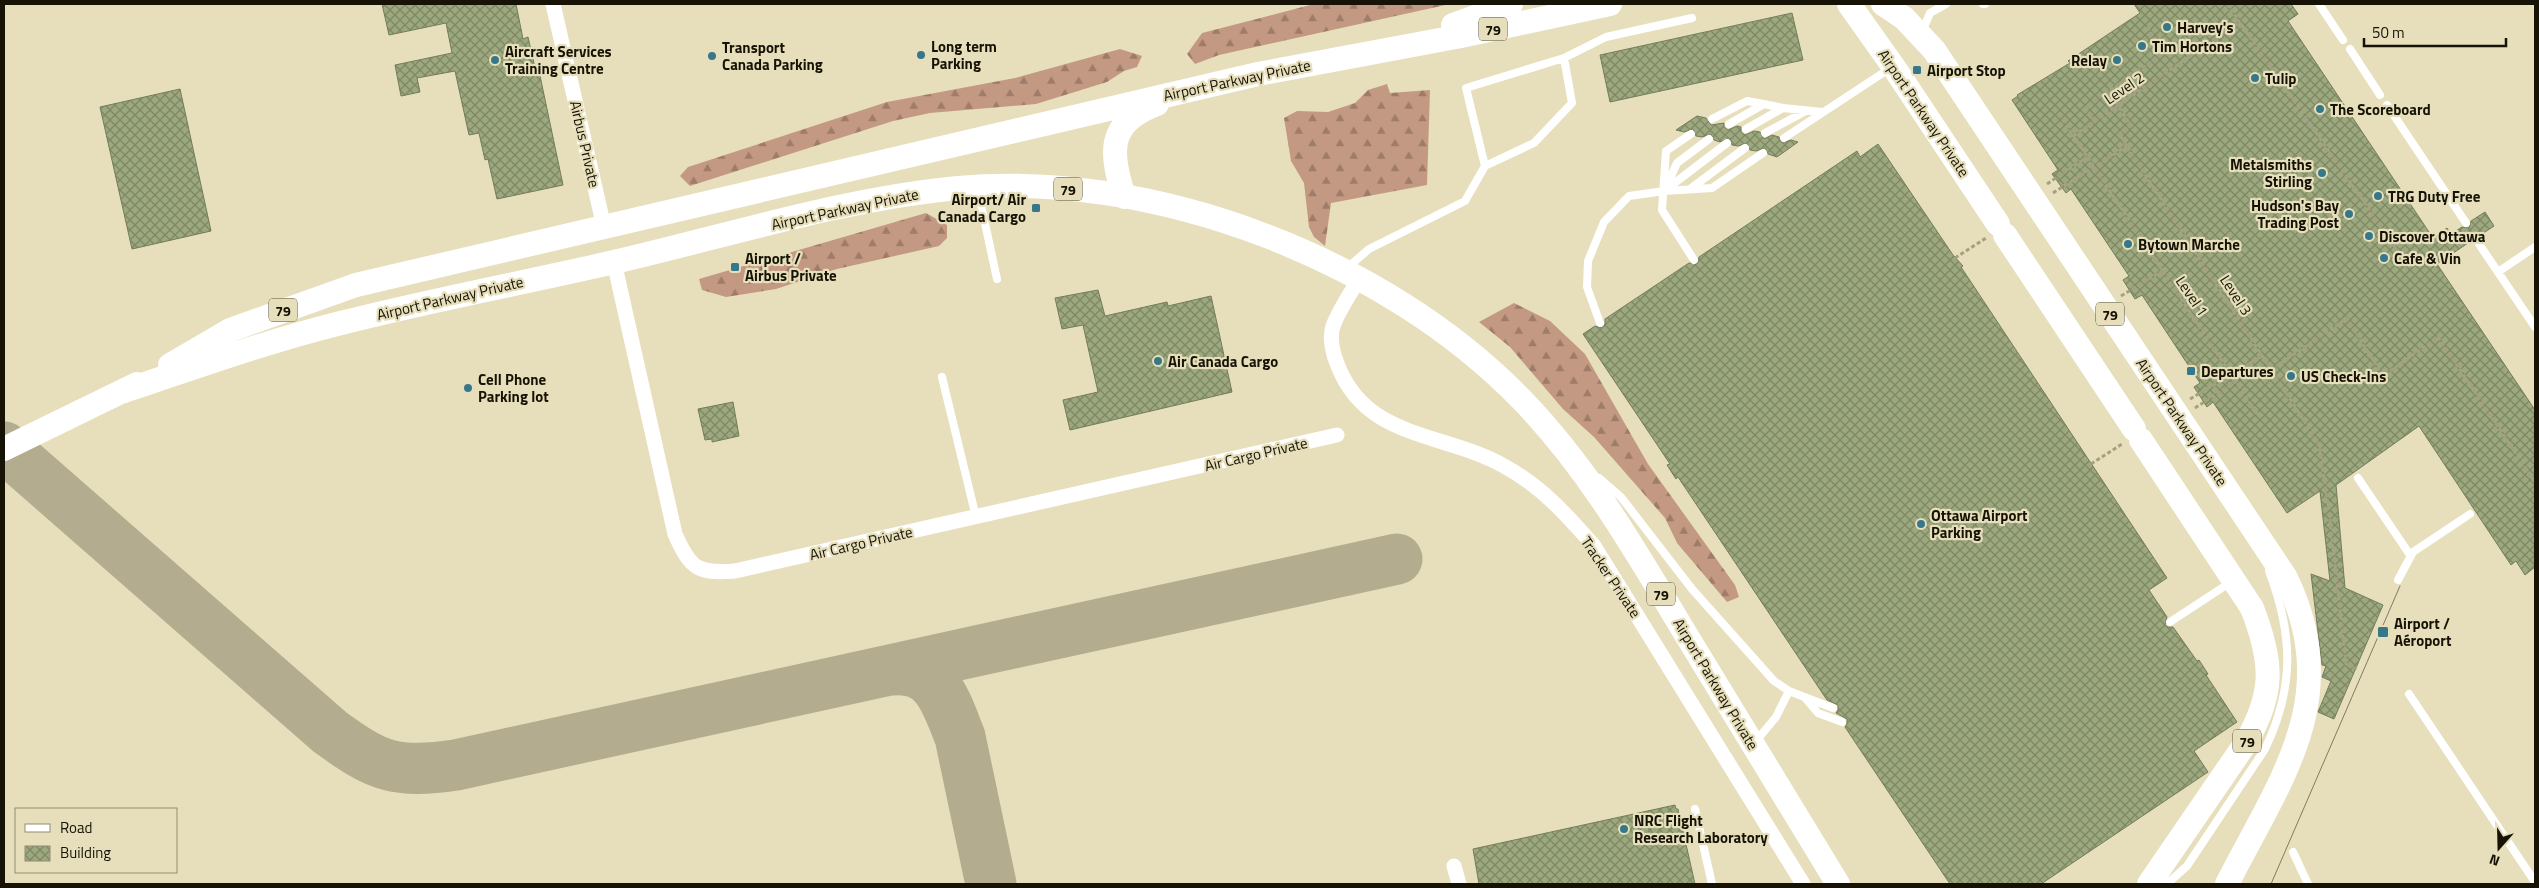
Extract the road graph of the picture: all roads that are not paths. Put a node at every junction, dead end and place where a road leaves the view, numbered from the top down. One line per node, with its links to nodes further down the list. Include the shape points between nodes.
1 (553, 4): 39 (street, Airbus Private)
2 (1511, 4): 13 (highway, Airport Parkway Private / 79)
3 (1610, 4): 13 (highway, Airport Parkway Private / 79)
4 (1849, 4): 15 (highway, Airport Parkway Private / 79)
5 (1883, 4): 77 (highway, Airport Parkway Private / 79, via 1904,18 1934,50 2286,578 2294,595 2309,648 2311,674 2303,726 2283,774)
6 (1894, 4): 10 (lane)
7 (1946, 4): 10 (lane, via 1930,13)
8 (2319, 4): 11 (lane)
9 (1692, 18): 14 (lane, via 1606,37)
10 (1918, 38): 76 (lane, via 2259,550 2281,606 2287,632 2288,666 2274,729 2265,749 2187,866)
11 (2344, 40)
12 (2350, 49): 17 (lane)
13 (1375, 51): 16 (highway, Airport Parkway Private / 79)
14 (1564, 58): 33 (lane, via 1572,103 1534,143); 33 (lane, via 1466,88)
15 (1894, 66): 22 (lane); 58 (highway, Airport Parkway Private / 79)
16 (1201, 87): 37 (highway, via 1150,106 1123,127 1113,152); 39 (highway, Airport Parkway Private / 79)
17 (2380, 95)
18 (1764, 104): 20 (lane); 23 (lane, via 1748,102); 24 (lane)
19 (2387, 105): 38 (lane)
20 (1783, 108): 21 (lane); 25 (lane)
21 (1804, 112): 22 (lane); 26 (lane)
22 (1822, 112): 28 (lane)
23 (1712, 119)
24 (1730, 124)
25 (1746, 129)
26 (1765, 133)
27 (1691, 134): 36 (lane, via 1666,151)
28 (1784, 138)
29 (1709, 139): 36 (lane, via 1677,163)
30 (1727, 144): 36 (lane)
31 (1745, 148): 35 (lane)
32 (1763, 153): 35 (lane, via 1712,188)
33 (1485, 166): 45 (lane, via 1465,201 1369,249)
34 (977, 187): 37 (highway, Airport Parkway Private / 79, via 1063,189); 43 (highway, Airport Parkway Private / 79, via 857,203); 46 (lane)
35 (1690, 189): 36 (lane)
36 (1664, 191): 42 (lane, via 1662,210); 47 (lane, via 1629,196 1604,222 1588,261 1587,287)
37 (1124, 197): 45 (highway, Airport Parkway Private / 79, via 1227,222 1290,246)
38 (2466, 224)
39 (604, 226): 43 (highway); 50 (highway, Airport Parkway Private / 79, via 356,285 312,300 230,330)
40 (2478, 241): 44 (lane)
41 (2535, 247): 44 (lane)
42 (1694, 260)
43 (614, 262): 50 (highway, Airport Parkway Private / 79, via 338,323); 56 (street, Air Cargo Private, via 675,534 684,555 696,568 735,571)
44 (2498, 272): 48 (lane)
45 (1351, 275): 52 (highway, Airport Parkway Private / 79, via 1424,318 1473,354 1520,397); 73 (street, Tracker Private, via 1332,327 1334,358 1348,388 1373,414 1388,423 1454,444 1503,465 1547,495 1574,524 1594,546)
46 (997, 279)
47 (1600, 323)
48 (2535, 327)
49 (942, 377): 56 (lane)
50 (124, 391): 53 (highway, Airport Parkway Private / 79)
51 (1338, 436): 56 (street, Air Cargo Private)
52 (1563, 447): 61 (lane, via 1621,497 1692,589 1774,680); 66 (highway, Airport Parkway Private / 79, via 1610,510)
53 (4, 449)
54 (2358, 478): 57 (lane)
55 (2470, 514): 57 (lane)
56 (976, 517)
57 (2410, 555): 59 (lane)
58 (2234, 580): 60 (lane); 75 (highway, Airport Parkway Private / 79, via 2252,608 2268,656 2264,704 2245,744)
59 (2398, 580)
60 (2170, 622)
61 (1789, 691): 63 (lane); 66 (lane, via 1776,716)
62 (2409, 694): 70 (lane)
63 (1804, 698): 64 (lane); 65 (lane, via 1818,713)
64 (1833, 708)
65 (1842, 722)
66 (1753, 745): 74 (highway, Airport Parkway Private / 79)
67 (1695, 809): 72 (lane)
68 (2293, 852): 78 (lane)
69 (1454, 866): 71 (street)
70 (2535, 882)
71 (1459, 884)
72 (1712, 884)
73 (1803, 884)
74 (1838, 884)
75 (2149, 884)
76 (2167, 884)
77 (2227, 884)
78 (2308, 884)

